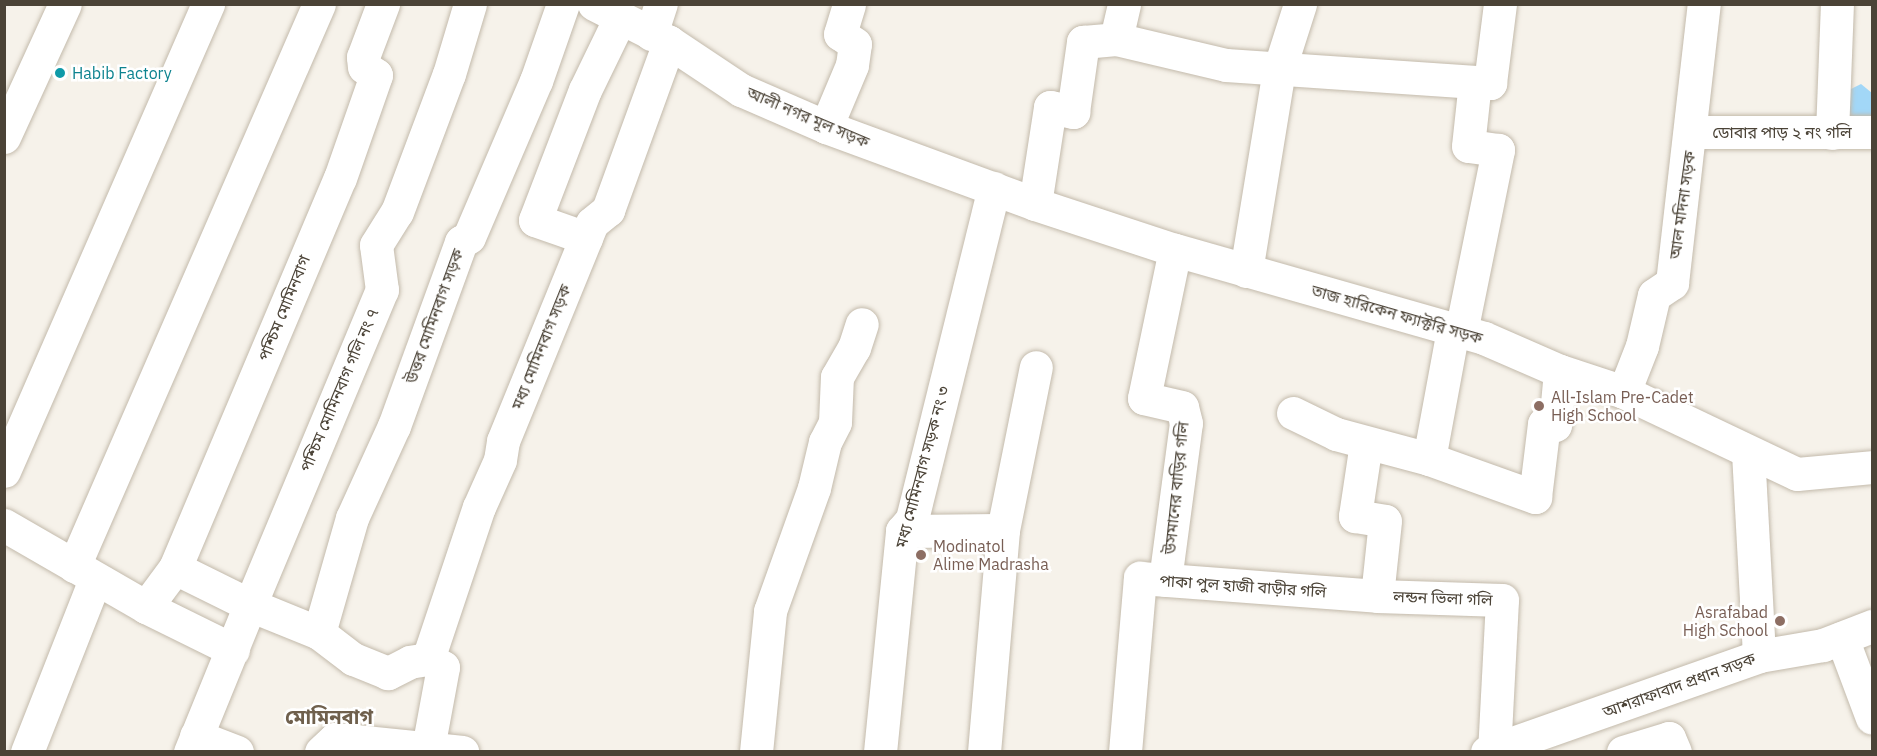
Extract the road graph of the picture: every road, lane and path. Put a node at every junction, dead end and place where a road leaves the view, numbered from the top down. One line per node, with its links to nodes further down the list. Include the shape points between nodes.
1 (64, 4): 22 (street)
2 (208, 4): 38 (street)
3 (319, 4): 43 (street)
4 (383, 4): 42 (street, পশ্চিম মোমিনবাগ, via 363,57 364,68 376,75 340,178)
5 (470, 4): 46 (street, পশ্চিম মোমিনবাগ গলি নং ৭, via 449,74 397,212 376,245 381,290)
6 (563, 4): 49 (street, উত্তর মোমিনবাগ সড়ক, via 536,81 469,237 461,242 394,426 352,518)
7 (849, 4): 18 (street, via 840,34 855,44 852,65)
8 (1124, 4): 15 (street)
9 (1300, 4): 16 (street)
10 (1500, 4): 17 (street, via 1490,84)
11 (1704, 4): 19 (street, আল মদিনা সড়ক)
12 (1837, 4): 21 (street)
13 (607, 11): 14 (street, আলী নগর মূল সড়ক); 25 (street, via 585,90 535,220)
14 (660, 27): 18 (street, আলী নগর মূল সড়ক, via 741,90); 25 (street, মধ্য মোমিনবাগ সড়ক, via 608,210 592,223)
15 (1116, 39): 16 (street, via 1226,64); 24 (street, via 1083,42 1073,112 1050,107)
16 (1279, 70): 17 (street); 27 (street)
17 (1475, 82): 29 (street, via 1468,146 1498,150)
18 (826, 128): 23 (street, আলী নগর মূল সড়ক)
19 (1692, 132): 21 (street, ডোবার পাড় ২ নং গলি); 32 (street, আল মদিনা সড়ক, via 1672,283 1654,295 1642,346)
20 (1872, 132): 21 (street, ডোবার পাড় ২ নং গলি)
21 (1832, 133)
22 (4, 137)
23 (994, 188): 24 (street, আলী নগর মূল সড়ক); 41 (street, মধ্য মোমিনবাগ সড়ক নং ৩, via 912,519)
24 (1035, 204): 26 (street, তাজ হারিকেন ফ্যাক্টরি সড়ক)
25 (586, 238): 53 (street, মধ্য মোমিনবাগ সড়ক, via 503,441 500,460 479,507)
26 (1175, 250): 27 (street, তাজ হারিকেন ফ্যাক্টরি সড়ক); 44 (street, উসমানের বাড়ির গলি, via 1144,398 1182,407 1186,423)
27 (1246, 271): 29 (street, তাজ হারিকেন ফ্যাক্টরি সড়ক)
28 (862, 324): 63 (street, via 837,378 835,422 825,442 814,488 771,611)
29 (1457, 331): 31 (street, তাজ হারিকেন ফ্যাক্টরি সড়ক); 36 (street)
30 (1036, 367): 40 (street)
31 (1560, 371): 32 (street, তাজ হারিকেন ফ্যাক্টরি সড়ক); 36 (street, via 1555,425 1544,424 1535,497)
32 (1624, 392): 35 (street, তাজ হারিকেন ফ্যাক্টরি সড়ক)
33 (1293, 413): 34 (street, via 1336,434)
34 (1366, 442): 36 (street); 45 (street, লন্ডন ভিলা গলি, via 1355,516 1385,521)
35 (1748, 452): 37 (street, তাজ হারিকেন ফ্যাক্টরি সড়ক, via 1797,474); 52 (street)
36 (1429, 459)
37 (1872, 467)
38 (4, 471)
39 (4, 525): 43 (street)
40 (1003, 530): 41 (street); 65 (street)
41 (902, 531): 64 (street, মধ্য মোমিনবাগ সড়ক নং ৩)
42 (175, 568): 46 (street); 47 (street, পশ্চিম মোমিনবাগ)
43 (84, 572): 47 (street); 59 (street)
44 (1165, 580): 45 (street, পাকা পুল হাজী বাড়ীর গলি); 66 (street, পাকা পুল হাজী বাড়ীর গলি, via 1140,578)
45 (1377, 596): 58 (street, লন্ডন ভিলা গলি, via 1502,600)
46 (250, 606): 49 (street); 51 (street, পশ্চিম মোমিনবাগ গলি নং ৭)
47 (146, 608): 51 (street)
48 (1872, 626): 50 (street, আশরাফাবাদ প্রধান সড়ক)
49 (319, 633): 53 (street, via 353,659 388,673 410,662)
50 (1842, 638): 52 (street, আশরাফাবাদ প্রধান সড়ক); 54 (street)
51 (233, 650): 56 (street, পশ্চিম মোমিনবাগ গলি নং ৭)
52 (1759, 656): 55 (street, আশরাফাবাদ প্রধান সড়ক)
53 (428, 659): 57 (street, via 443,667)
54 (1872, 718)
55 (1569, 739): 58 (street, আশরাফাবাদ প্রধান সড়ক)
56 (193, 744): 60 (street)
57 (428, 748): 61 (street, via 335,739); 62 (street)
58 (1492, 751)
59 (27, 752)
60 (237, 752)
61 (321, 752)
62 (462, 752)
63 (756, 752)
64 (880, 752)
65 (984, 752)
66 (1125, 752)
67 (1623, 752): 68 (street, via 1669,738)
68 (1675, 752)

